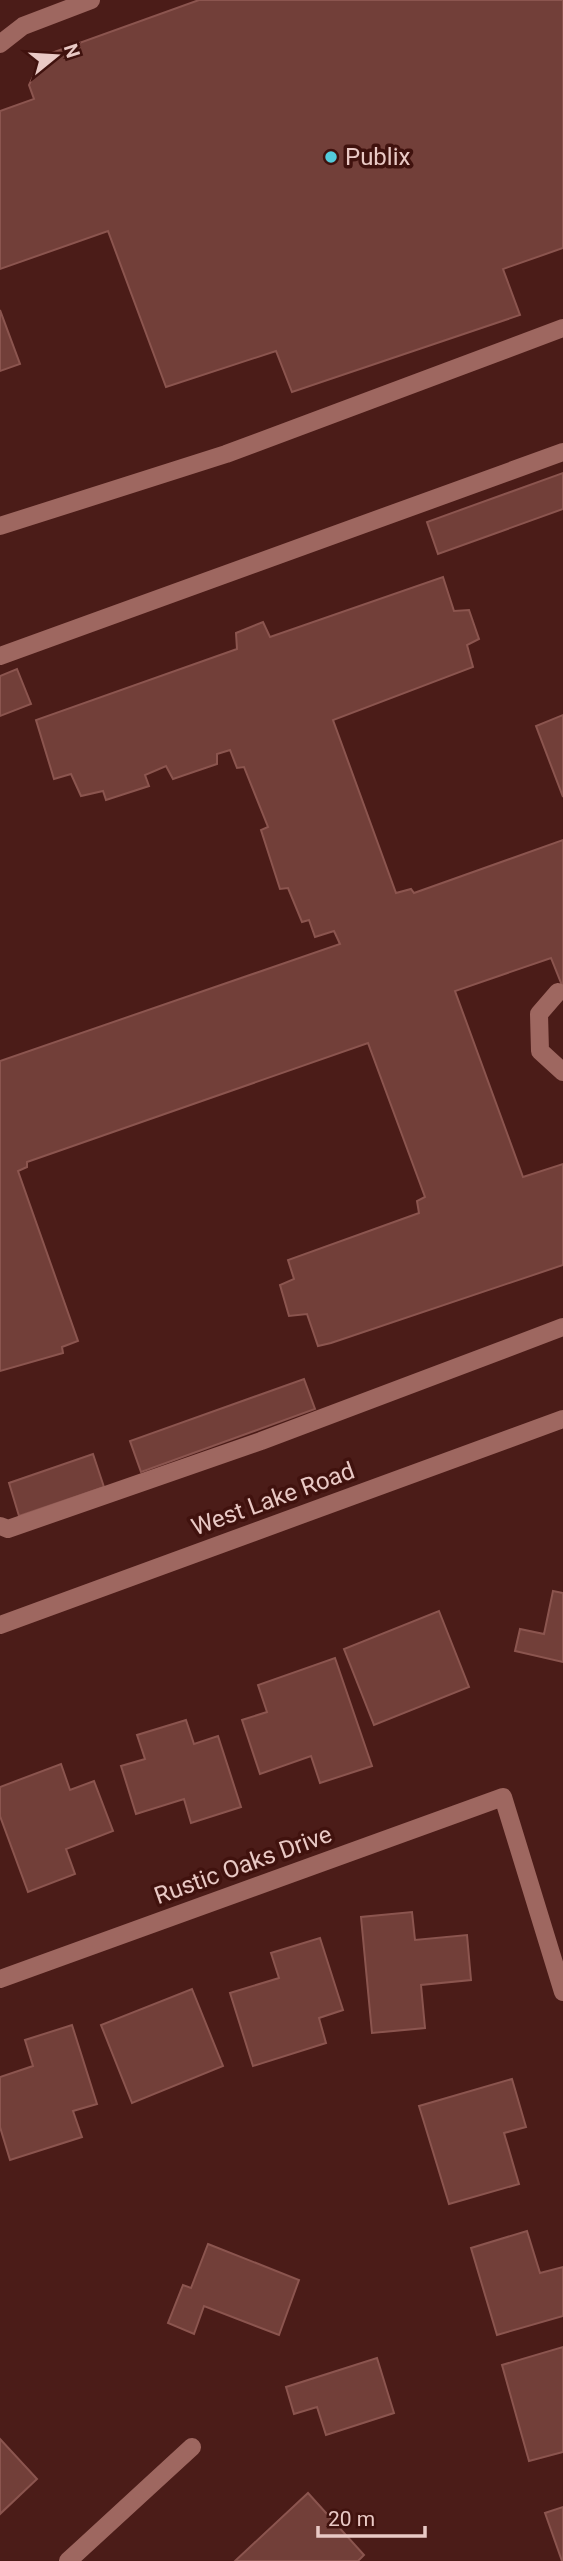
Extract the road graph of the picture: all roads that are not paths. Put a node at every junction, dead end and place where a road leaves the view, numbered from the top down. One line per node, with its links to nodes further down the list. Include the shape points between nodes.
1 (91, 0): 2 (street, via 23,26)
2 (0, 44)
3 (563, 328): 5 (street, via 226,454)
4 (563, 452): 6 (street)
5 (0, 526)
6 (0, 656)
7 (558, 992): 8 (street, via 539,1014 540,1051)
8 (563, 1072)
9 (563, 1327): 11 (street, via 261,1441 8,1529)
10 (563, 1419): 12 (street, West Lake Road)
11 (0, 1526)
12 (0, 1625)
13 (0, 1979): 14 (street, Rustic Oaks Drive, via 503,1797)
14 (563, 1992)
15 (191, 2447): 16 (street)
16 (68, 2561)

